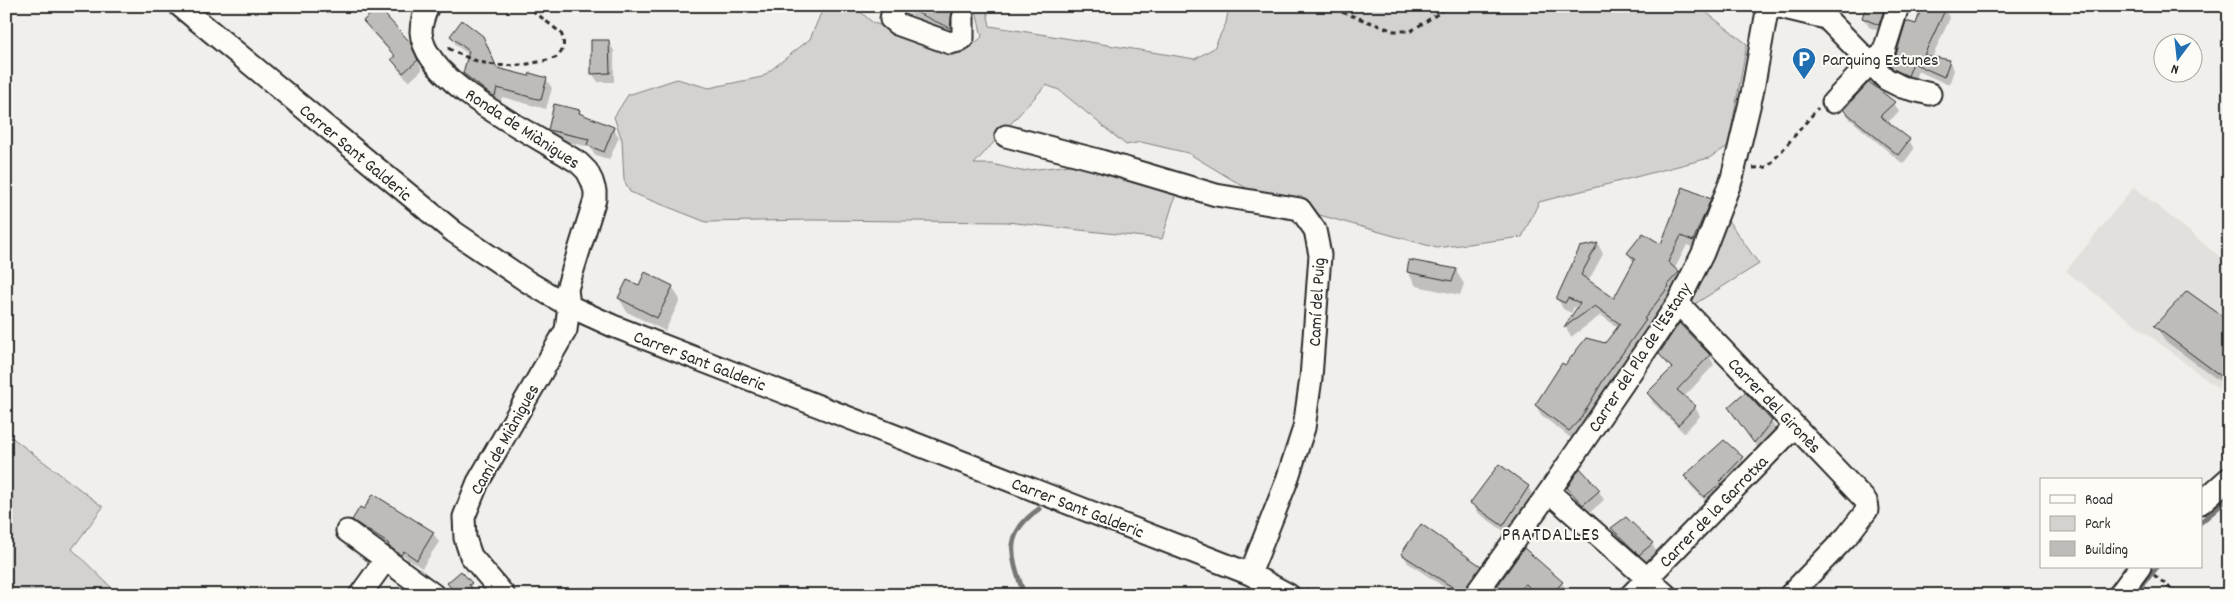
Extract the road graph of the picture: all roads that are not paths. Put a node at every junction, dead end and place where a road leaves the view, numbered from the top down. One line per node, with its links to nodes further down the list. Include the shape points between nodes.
1 (180, 6): 12 (street, Carrer Sant Galderic, via 454,232 499,264)
2 (428, 6): 12 (street, Ronda de Miànigues, via 421,33 442,72 494,111 564,153 587,172 595,199)
3 (894, 6): 7 (street, via 891,19 898,24 950,43 962,38)
4 (1768, 6): 13 (street, Carrer del Pla de l'Estany, via 1734,170 1703,253)
5 (1776, 6): 8 (street, via 1826,18)
6 (1898, 6): 8 (street, via 1883,54)
7 (963, 18)
8 (1870, 63): 9 (street, via 1886,79); 10 (street)
9 (1930, 94)
10 (1833, 102)
11 (1006, 136): 21 (street, Camí del Puig, via 1216,195 1300,209 1315,230 1320,256 1304,428)
12 (568, 297): 21 (street, Carrer Sant Galderic, via 683,354); 25 (street, Camí de Miànigues, via 566,330 478,482 464,517 465,538 471,556)
13 (1678, 303): 14 (street, Carrer del Gironès); 16 (street, Carrer del Pla de l'Estany)
14 (1794, 426): 22 (street, Carrer de la Garrotxa); 30 (street, Carrer del Gironès, via 1857,490 1866,501 1867,510 1848,536)
15 (2229, 478): 17 (street)
16 (1550, 492): 22 (street); 27 (street, Carrer del Pla de l'Estany)
17 (2202, 502)
18 (347, 531): 19 (street)
19 (386, 559): 23 (street); 24 (street)
20 (2146, 570): 31 (street)
21 (1250, 574): 26 (street, Carrer Sant Galderic)
22 (1648, 577): 28 (street, Carrer de la Garrotxa); 29 (street)
23 (360, 595)
24 (434, 595)
25 (504, 595)
26 (1289, 595)
27 (1475, 595)
28 (1631, 595)
29 (1666, 595)
30 (1790, 595)
31 (2120, 595)

